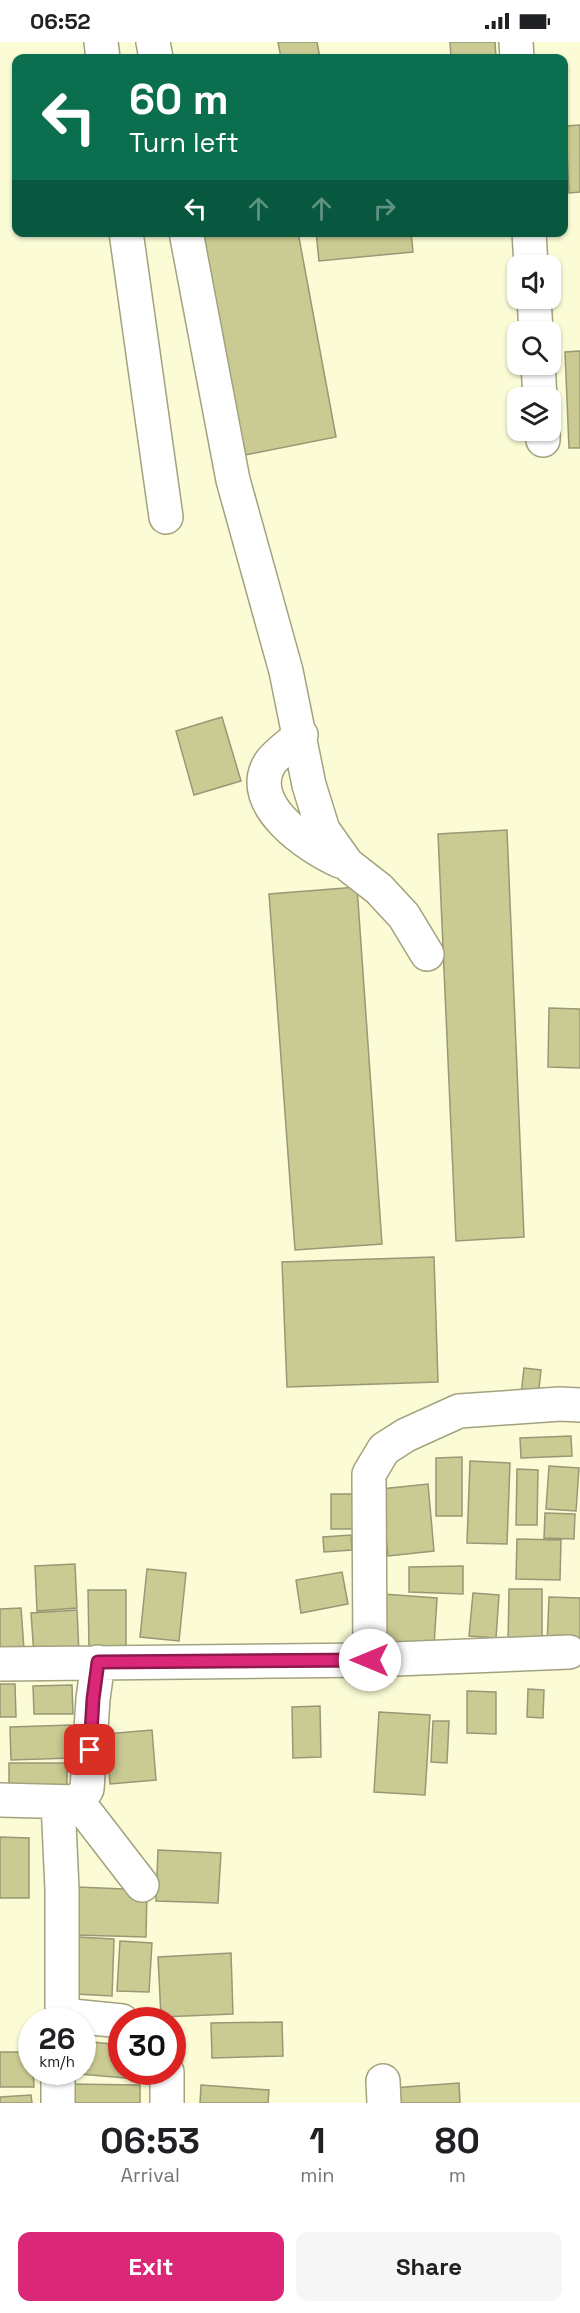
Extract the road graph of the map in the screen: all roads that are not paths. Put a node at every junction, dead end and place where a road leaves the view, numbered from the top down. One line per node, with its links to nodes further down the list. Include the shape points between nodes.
1 (127, 237): 5 (street)
2 (187, 237): 6 (street, via 233,480)
3 (529, 237): 4 (street)
4 (530, 255)
5 (166, 517)
6 (301, 735): 7 (street, via 309,785 323,830); 7 (street, via 271,763 265,777 267,795 286,826 316,851)
7 (347, 864): 8 (street, via 379,889 404,916)
8 (427, 954)
9 (580, 1406): 11 (street, via 459,1411 406,1434 384,1449 369,1474)
10 (569, 1652): 11 (street)
11 (370, 1660): 12 (street)
12 (98, 1662): 13 (street); 15 (street, via 87,1789)
13 (0, 1664)
14 (0, 1800): 15 (street)
15 (68, 1802): 16 (street); 17 (street, via 62,1889)
16 (142, 1885)
17 (62, 2007)
18 (58, 2085): 20 (street)
19 (167, 2085): 21 (street)
20 (58, 2103)
21 (167, 2103)

